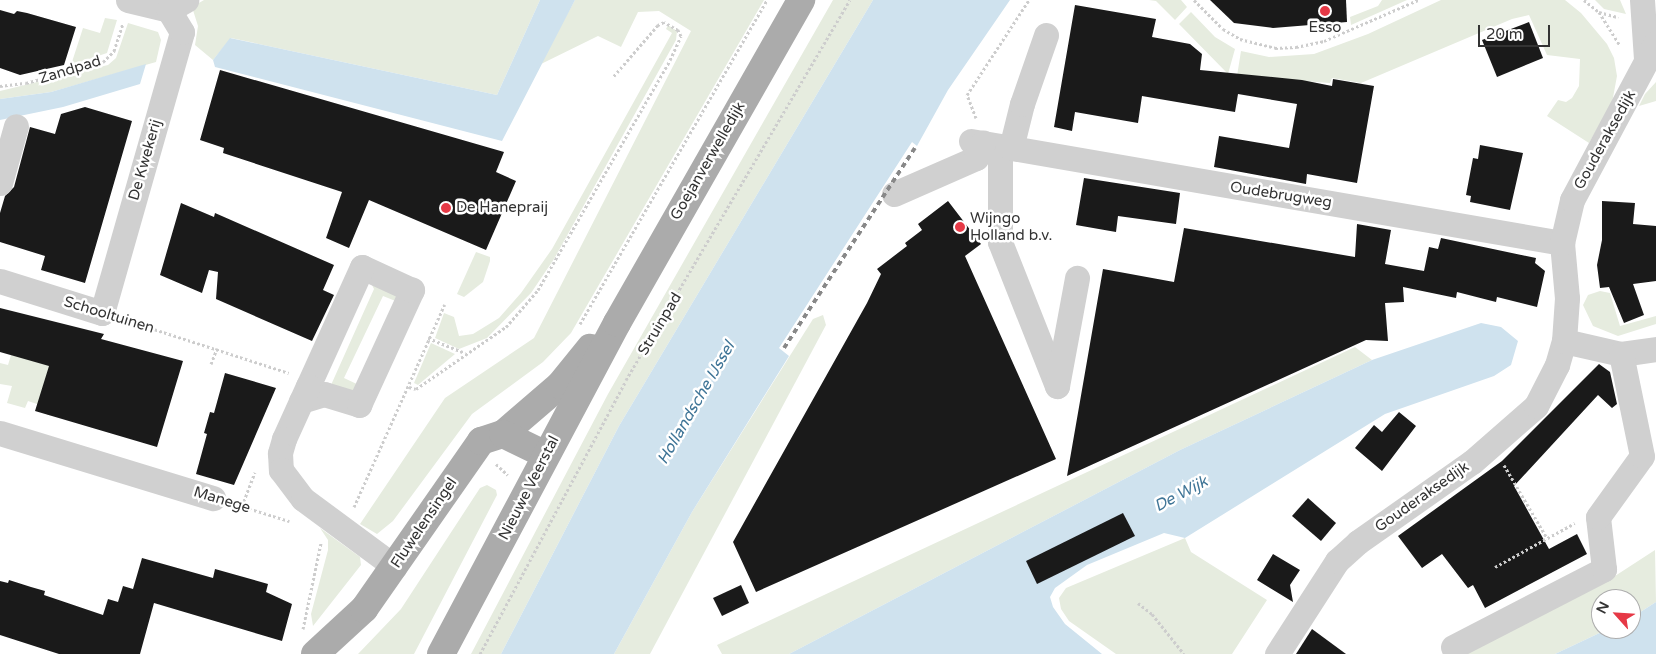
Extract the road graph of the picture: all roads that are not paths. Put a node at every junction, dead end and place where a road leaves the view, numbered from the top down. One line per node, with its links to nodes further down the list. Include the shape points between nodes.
1 (129, 0): 4 (street)
2 (801, 0): 15 (main road, Goejanverwelledijk)
3 (1642, 0): 6 (street, Gouderaksedijk)
4 (178, 5): 14 (street, De Kwekerij, via 182,32)
5 (1046, 35): 8 (street, via 1022,104)
6 (1651, 51): 11 (street, Gouderaksedijk, via 1621,113 1572,200)
7 (16, 126): 9 (street)
8 (991, 145): 10 (street, via 976,158); 11 (street, Oudebrugweg); 12 (street, via 1000,242 1057,386)
9 (0, 183)
10 (894, 194)
11 (1562, 243): 17 (street, Gouderaksedijk, via 1568,298)
12 (1077, 278)
13 (0, 281): 14 (street, Schooltuinen)
14 (102, 312)
15 (617, 323): 22 (main road, Fluwelensingel, via 578,359 560,385); 23 (main road, Nieuwe Veerstal)
16 (1656, 332): 17 (street, via 1622,343)
17 (1564, 340): 19 (street); 29 (street, Gouderaksedijk, via 1548,385 1521,422 1472,462 1358,542 1337,561)
18 (1656, 349): 19 (street)
19 (1621, 354): 26 (street, via 1642,456 1598,517 1604,569)
20 (301, 401): 20 (street, via 362,266 412,290 360,405 324,394); 25 (street, via 282,446 281,470 303,499)
21 (0, 433): 24 (street, Manege)
22 (508, 436): 23 (main road); 25 (main road, Fluwelensingel, via 482,441 464,461)
23 (546, 455): 28 (main road, Nieuwe Veerstal)
24 (213, 498)
25 (395, 567): 27 (main road, Fluwelensingel, via 364,608)
26 (1453, 647)
27 (316, 653)
28 (441, 654)
29 (1277, 654)

